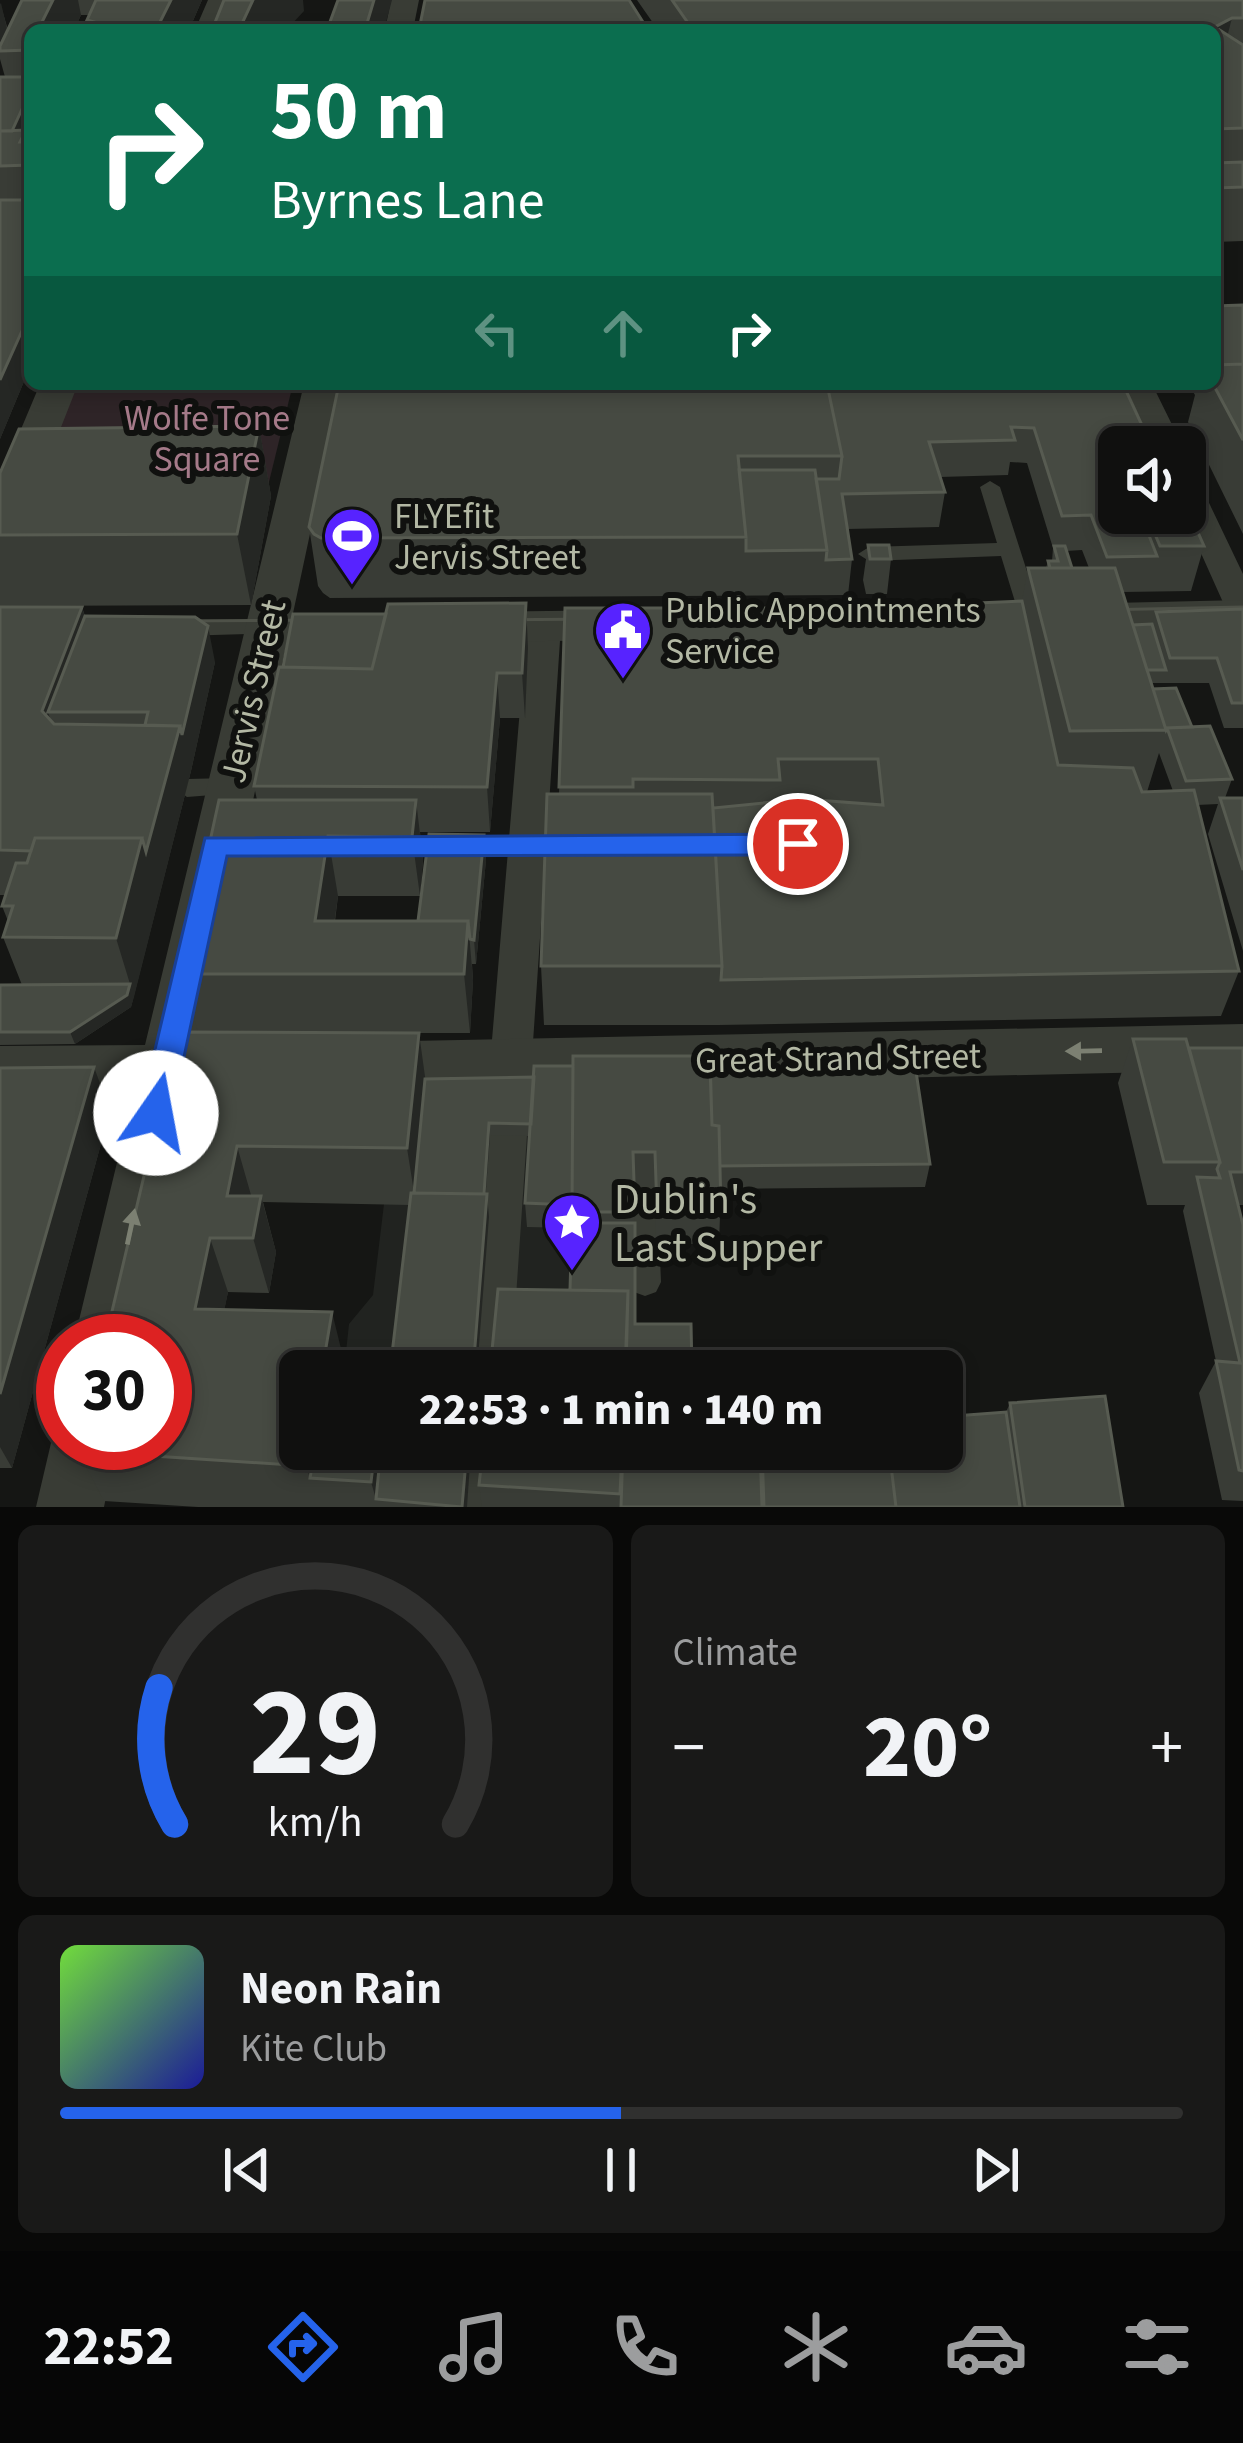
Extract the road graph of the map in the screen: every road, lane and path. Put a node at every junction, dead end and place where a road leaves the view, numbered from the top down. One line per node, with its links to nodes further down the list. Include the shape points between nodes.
1 (57, 390): 6 (street)
2 (321, 390): 15 (street, Jervis Street)
3 (1142, 390): 4 (street)
4 (1167, 426)
5 (990, 487): 8 (lane)
6 (0, 529)
7 (1206, 530): 10 (street)
8 (1010, 549): 9 (lane); 11 (lane)
9 (869, 554)
10 (1243, 611): 11 (street, via 1103,630)
11 (1009, 619)
12 (678, 624): 13 (street)
13 (544, 626): 14 (street); 18 (street)
14 (424, 627)
15 (286, 628): 16 (lane); 21 (street, Jervis Street, via 208,788 227,845)
16 (156, 629)
17 (359, 845): 18 (lane)
18 (527, 845): 19 (lane); 23 (street)
19 (572, 845)
20 (1243, 1047): 23 (street, Great Strand Street, one-way to 23, via 640,1076)
21 (166, 1068): 22 (street, Great Strand Street); 23 (street, Great Strand Street, via 292,1067); 26 (street, Jervis Street, one-way to 21)
22 (0, 1070)
23 (508, 1097): 27 (street)
24 (642, 1186): 25 (lane)
25 (645, 1282)
26 (112, 1314)
27 (489, 1350)
28 (78, 1470): 30 (street)
29 (479, 1470): 31 (street)
30 (70, 1507)
31 (476, 1507)

